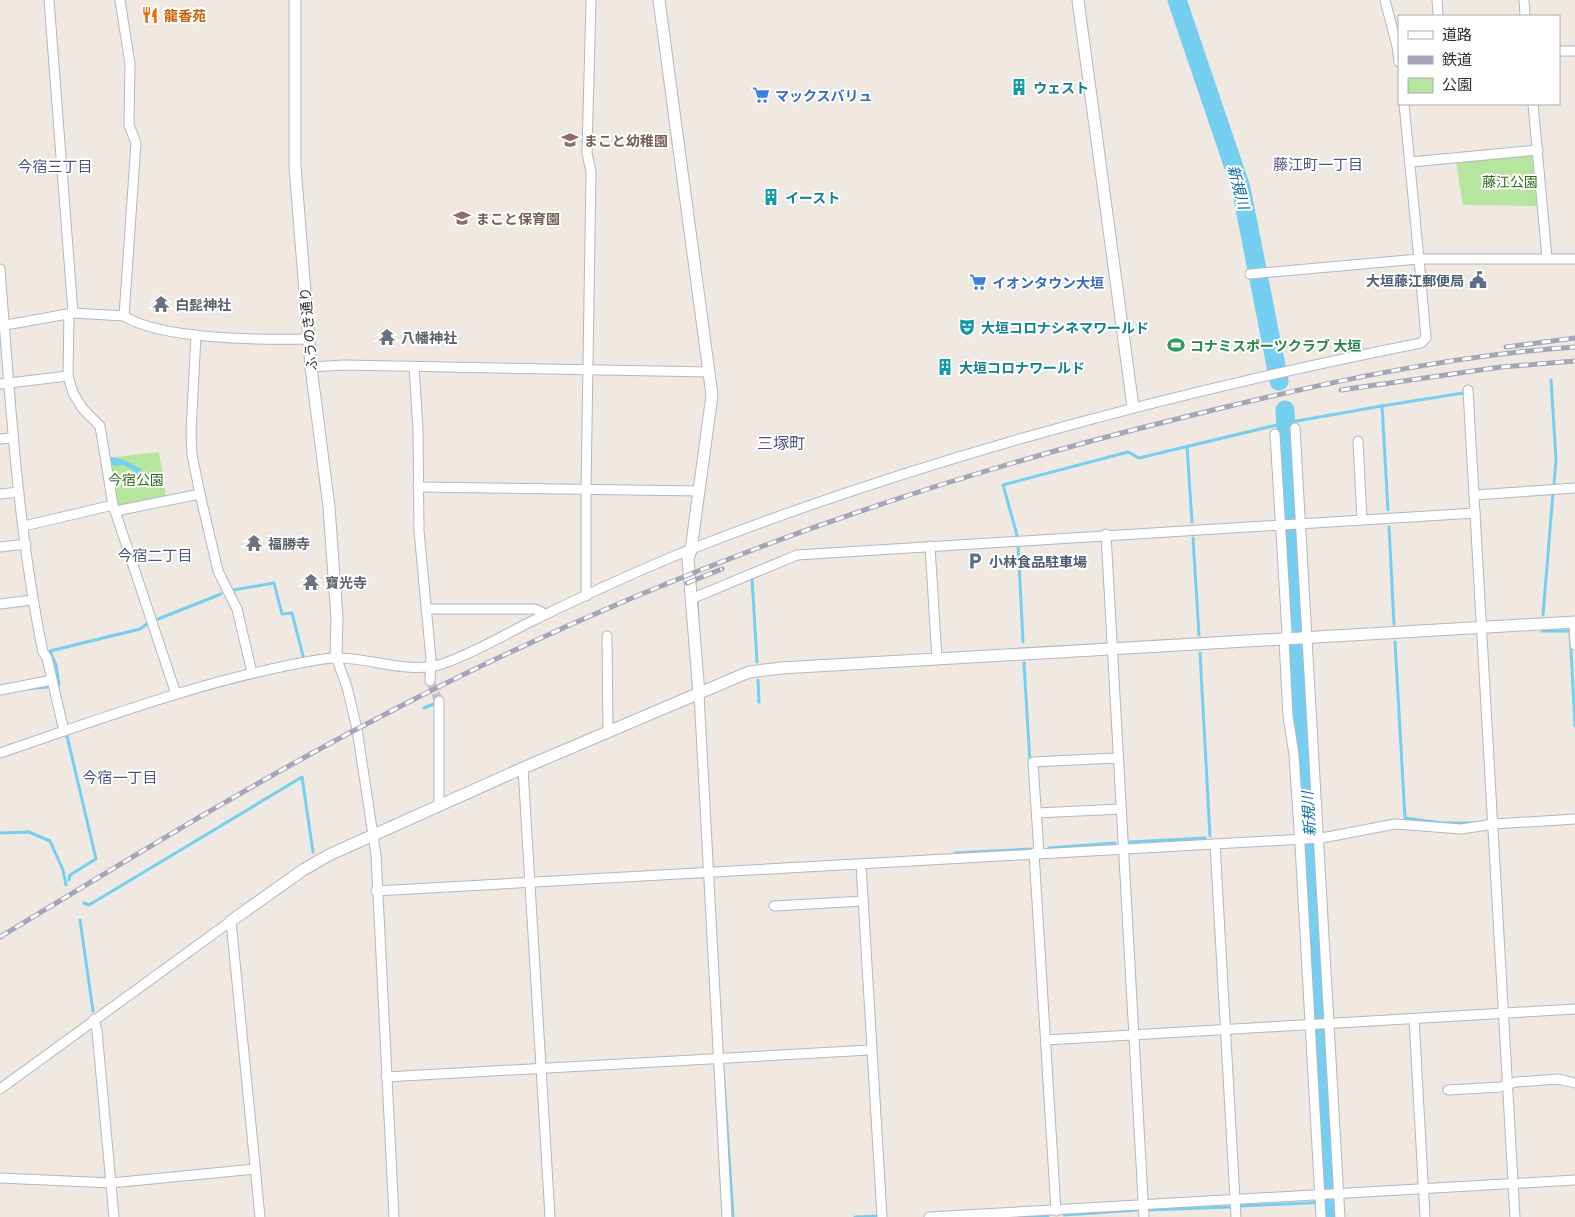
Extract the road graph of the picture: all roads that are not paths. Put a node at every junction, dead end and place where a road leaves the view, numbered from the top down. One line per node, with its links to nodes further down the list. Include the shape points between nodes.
1 (49, 0): 24 (street)
2 (120, 0): 25 (street, via 130,64 129,125 136,143)
3 (295, 0): 28 (street, ふうのき通り, via 295,166)
4 (591, 0): 31 (street, via 587,153 591,172)
5 (659, 0): 32 (street)
6 (1078, 0): 36 (street)
7 (1385, 0): 12 (street)
8 (1437, 0): 10 (street)
9 (1524, 0): 11 (street)
10 (1438, 15)
11 (1525, 15)
12 (1398, 46)
13 (1560, 51): 14 (street)
14 (1575, 51)
15 (1404, 105): 18 (street)
16 (1533, 105): 17 (street)
17 (1538, 150): 18 (street); 19 (street)
18 (1411, 162): 20 (street)
19 (1547, 258): 20 (street); 21 (street)
20 (1419, 259): 23 (street); 36 (street, via 1426,338 1422,343)
21 (1575, 259)
22 (0, 269): 26 (street)
23 (1250, 274)
24 (71, 313): 25 (street); 26 (street); 33 (street)
25 (124, 316): 27 (street, via 134,322)
26 (2, 325): 34 (street)
27 (196, 334): 28 (street, via 270,340); 48 (street, via 191,432)
28 (309, 339): 29 (street, ふうのき通り)
29 (311, 367): 30 (street); 74 (street, ふうのき通り, via 329,507 337,618)
30 (414, 367): 31 (street); 42 (street)
31 (589, 369): 32 (street); 44 (street)
32 (710, 372): 45 (street, via 712,394)
33 (68, 376): 34 (street); 50 (street, via 83,410 100,426)
34 (4, 383): 39 (street)
35 (1468, 390): 49 (street)
36 (1132, 406): 60 (street, via 856,488)
37 (1295, 428): 53 (street)
38 (1275, 434): 54 (street)
39 (11, 438): 40 (street); 46 (street)
40 (0, 439)
41 (1358, 441): 52 (street)
42 (418, 487): 44 (street); 65 (street)
43 (1575, 488): 49 (street)
44 (586, 490): 45 (street); 61 (street)
45 (699, 491): 60 (street)
46 (19, 492): 47 (street); 55 (street)
47 (0, 494)
48 (200, 494): 50 (street); 77 (street, via 218,571 238,609)
49 (1474, 495): 51 (street)
50 (115, 508): 55 (street); 81 (street)
51 (1475, 513): 52 (street); 68 (street)
52 (1362, 520): 53 (street)
53 (1299, 524): 54 (street); 70 (street)
54 (1282, 525): 56 (street); 71 (street)
55 (24, 526): 57 (street)
56 (1106, 534): 58 (street); 73 (street)
57 (26, 544): 59 (street); 63 (street)
58 (930, 546): 62 (street, via 797,555); 75 (street)
59 (0, 547)
60 (691, 550): 61 (street); 62 (street, via 688,559)
61 (586, 596): 66 (street)
62 (691, 599): 82 (street)
63 (32, 600): 64 (street); 78 (street)
64 (0, 604)
65 (426, 609): 66 (street, via 535,609); 76 (street)
66 (545, 614): 76 (street, via 446,663)
67 (1574, 622): 68 (street); 72 (street)
68 (1482, 627): 70 (street); 93 (street)
69 (607, 636): 85 (street)
70 (1306, 639): 71 (street); 95 (street)
71 (1287, 640): 73 (street); 96 (street, via 1288,716)
72 (1575, 645)
73 (1112, 649): 75 (street); 87 (street)
74 (336, 657): 76 (street, via 414,667); 77 (street); 94 (street, via 357,729)
75 (938, 659): 82 (street, via 761,670)
76 (430, 666): 79 (street)
77 (252, 673): 81 (street)
78 (52, 680): 80 (street); 84 (street)
79 (430, 681)
80 (0, 690)
81 (176, 694): 84 (street)
82 (698, 694): 85 (street); 101 (street)
83 (440, 701): 89 (street)
84 (64, 731): 86 (street)
85 (608, 733): 88 (street)
86 (0, 753)
87 (1117, 758): 90 (street); 91 (street, via 1033,762)
88 (524, 768): 89 (street); 102 (street)
89 (439, 805): 94 (street)
90 (1121, 809): 91 (street); 98 (street)
91 (1037, 813): 99 (street)
92 (1575, 819): 93 (street)
93 (1494, 824): 95 (street, via 1461,829 1395,824); 108 (street)
94 (373, 834): 103 (street); 106 (street, via 303,870)
95 (1317, 837): 96 (street); 111 (street)
96 (1300, 838): 97 (street); 112 (street)
97 (1215, 844): 98 (street); 113 (street)
98 (1123, 849): 99 (street); 114 (street)
99 (1036, 853): 100 (street); 115 (street)
100 (861, 864): 101 (street); 104 (street)
101 (708, 872): 102 (street); 117 (street)
102 (531, 883): 103 (street); 118 (street)
103 (376, 891): 119 (street)
104 (863, 901): 105 (street); 116 (street)
105 (774, 906)
106 (231, 920): 110 (street); 124 (street)
107 (1575, 1009): 108 (street)
108 (1504, 1013): 109 (street); 121 (street)
109 (1414, 1019): 111 (street); 129 (street)
110 (94, 1020): 122 (street); 127 (street)
111 (1330, 1023): 112 (street); 130 (street)
112 (1312, 1024): 113 (street); 131 (street)
113 (1225, 1030): 114 (street); 132 (street)
114 (1133, 1035): 115 (street); 133 (street)
115 (1046, 1040): 134 (street)
116 (870, 1050): 117 (street); 140 (street)
117 (718, 1058): 118 (street); 139 (street)
118 (541, 1069): 119 (street); 138 (street)
119 (386, 1077): 137 (street)
120 (1575, 1083): 121 (street, via 1558,1079)
121 (1508, 1084): 123 (street); 128 (street)
122 (0, 1089)
123 (1448, 1090)
124 (255, 1170): 127 (street); 136 (street)
125 (0, 1178): 127 (street)
126 (1575, 1180): 128 (street)
127 (111, 1183): 135 (street)
128 (1513, 1183): 129 (street); 148 (street)
129 (1423, 1190): 130 (street); 147 (street)
130 (1338, 1194): 131 (street); 146 (street)
131 (1321, 1199): 132 (street); 145 (street)
132 (1235, 1201): 133 (street); 144 (street)
133 (1143, 1205): 134 (street); 143 (street)
134 (1056, 1211): 142 (street)
135 (114, 1217)
136 (260, 1217)
137 (394, 1217)
138 (550, 1217)
139 (727, 1217)
140 (882, 1217)
141 (929, 1217): 142 (street)
142 (944, 1217)
143 (1144, 1217)
144 (1236, 1217)
145 (1321, 1217)
146 (1340, 1217)
147 (1425, 1217)
148 (1515, 1217)

